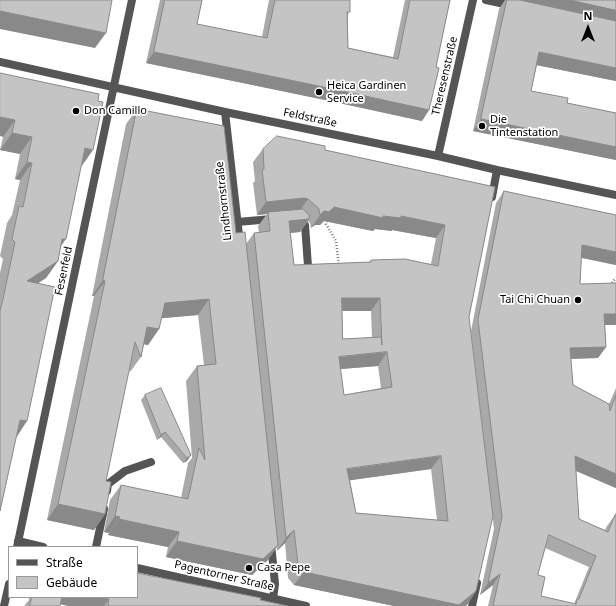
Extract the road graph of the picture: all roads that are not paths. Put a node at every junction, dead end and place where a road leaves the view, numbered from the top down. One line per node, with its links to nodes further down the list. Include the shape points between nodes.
1 (132, 0): 6 (street, Fesenfeld)
2 (474, 0): 8 (street, Theresenstraße)
3 (486, 0): 4 (street)
4 (524, 8)
5 (0, 62): 6 (street, Feldstraße)
6 (114, 87): 7 (street, Feldstraße); 17 (street, Fesenfeld)
7 (225, 112): 8 (street, Feldstraße); 12 (street, Lindhornstraße)
8 (438, 156): 9 (street, Feldstraße)
9 (497, 170): 10 (street, Feldstraße); 11 (street)
10 (616, 195)
11 (489, 208)
12 (237, 222): 13 (street, Lindhornstraße); 14 (street, via 295,217 305,225)
13 (241, 254)
14 (308, 266)
15 (152, 462): 19 (street, via 125,471 108,484)
16 (270, 537): 23 (street, via 275,584)
17 (18, 544): 18 (street)
18 (35, 546)
19 (96, 546)
20 (138, 568): 23 (street, Pagentorner Straße)
21 (478, 577): 26 (street)
22 (8, 588): 24 (street)
23 (273, 599): 25 (street, Pagentorner Straße)
24 (4, 606)
25 (306, 606)
26 (472, 606)

